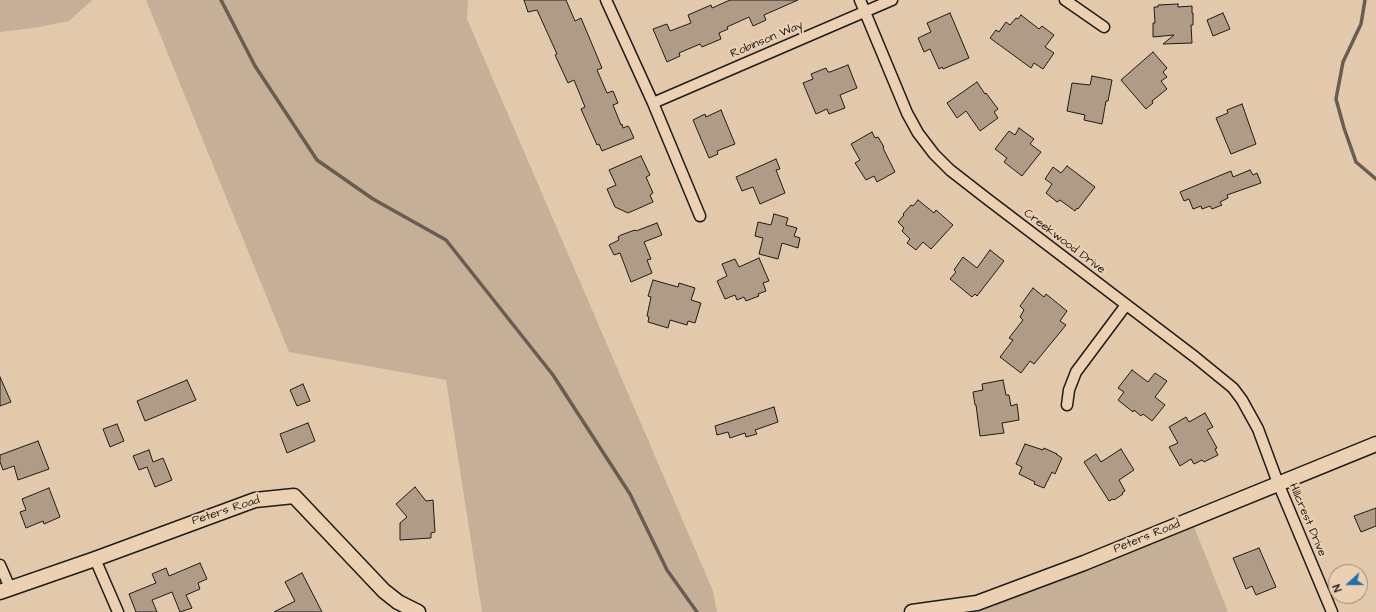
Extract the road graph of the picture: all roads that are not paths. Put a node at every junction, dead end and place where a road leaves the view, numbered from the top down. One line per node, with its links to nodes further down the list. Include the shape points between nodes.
1 (606, 0): 7 (street)
2 (860, 0): 5 (street, Creekwood Drive)
3 (892, 0): 5 (street, Robinson Way)
4 (1065, 0): 6 (street)
5 (864, 12): 7 (street, Robinson Way); 9 (street, Creekwood Drive, via 907,113 934,154 950,170)
6 (1104, 27)
7 (653, 104): 8 (street)
8 (700, 216)
9 (1126, 305): 10 (street, via 1076,372 1068,390); 12 (street, Creekwood Drive, via 1233,388 1258,429)
10 (1067, 405)
11 (1376, 444): 12 (street, Peters Road)
12 (1278, 483): 18 (street, Peters Road, via 1084,563 977,603); 19 (street, Hillcrest Drive)
13 (95, 559): 15 (street, Peters Road); 16 (street); 17 (street, Peters Road, via 255,500 294,496 384,591 398,602)
14 (0, 565): 15 (street)
15 (5, 590)
16 (118, 612)
17 (418, 612)
18 (912, 612)
19 (1332, 612)

